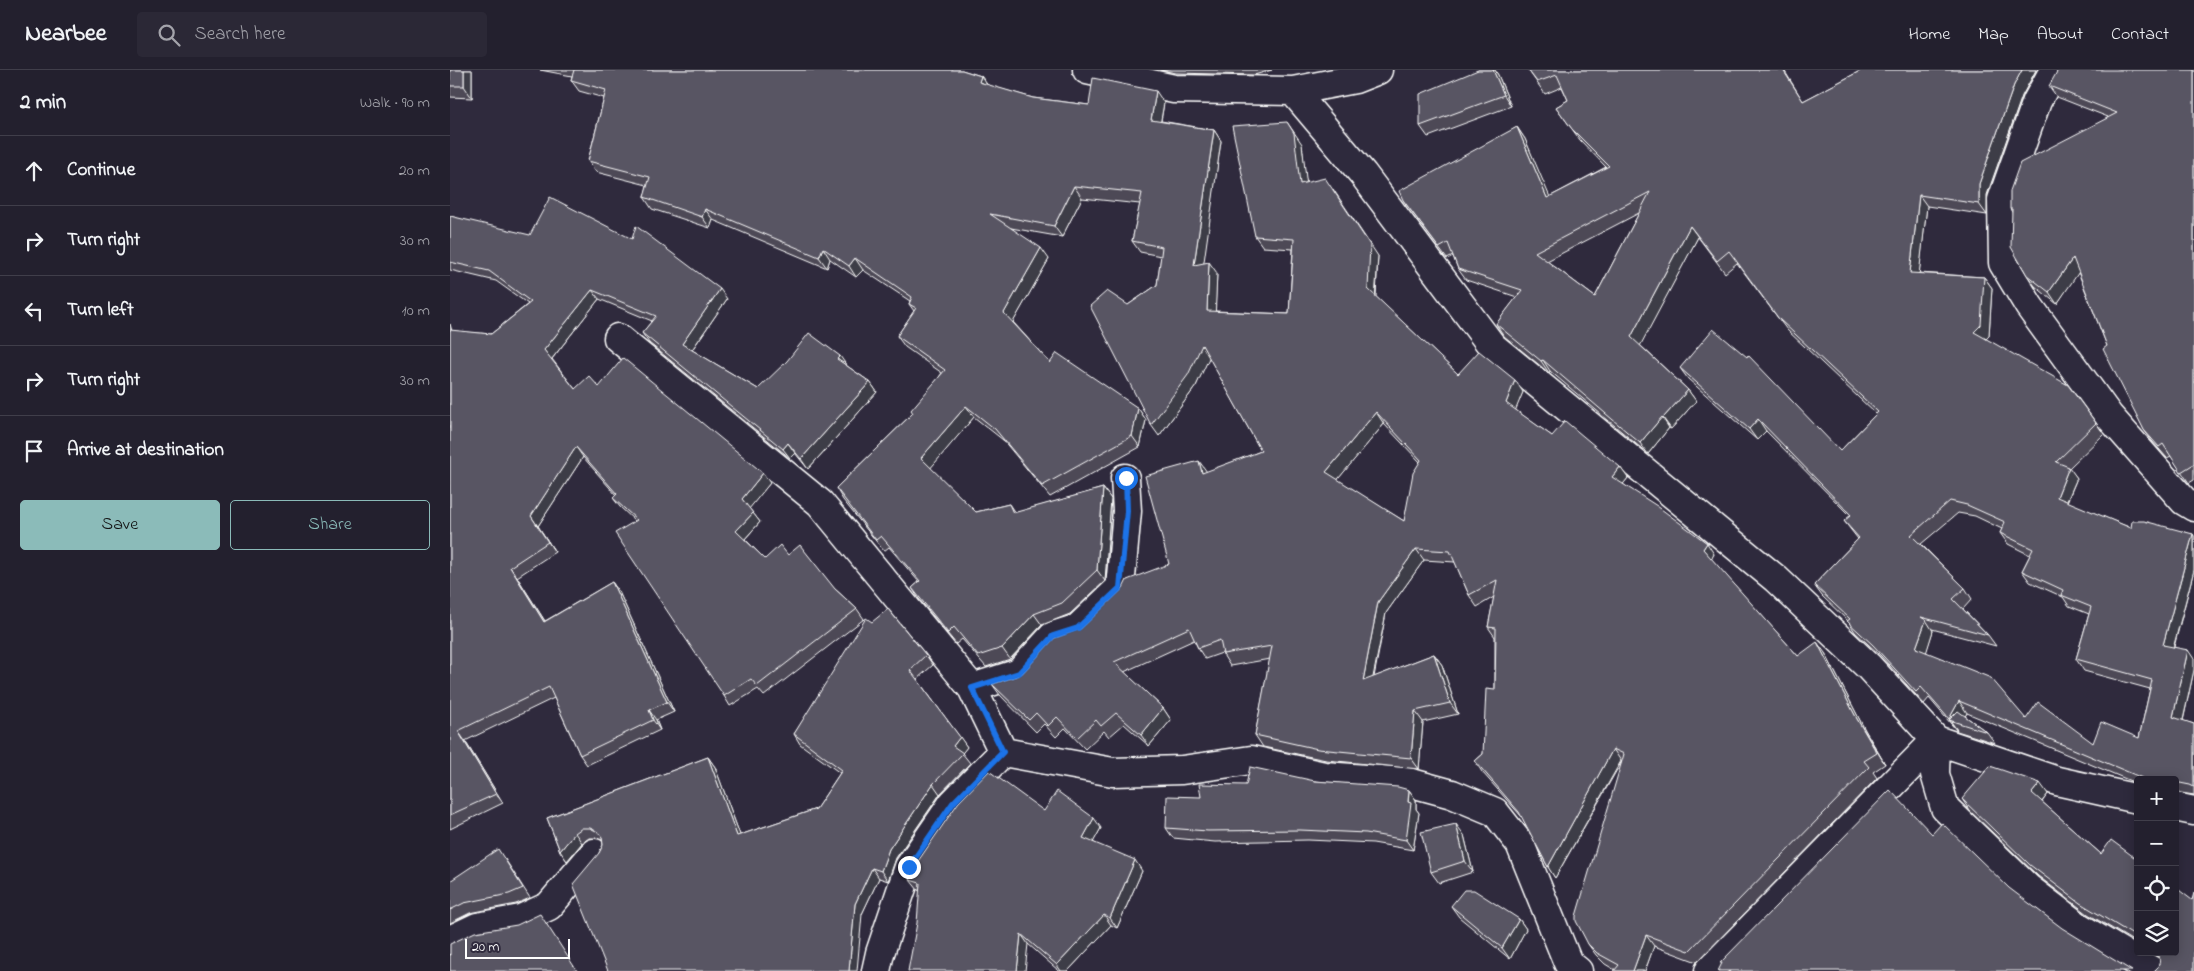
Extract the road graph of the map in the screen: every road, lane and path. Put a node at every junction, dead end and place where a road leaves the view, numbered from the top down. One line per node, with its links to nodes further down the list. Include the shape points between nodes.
1 (1087, 70): 4 (street, via 1174,89)
2 (1378, 70): 4 (street, via 1355,79)
3 (2054, 70): 7 (street, via 2037,101 2002,200 2003,263 2029,306 2109,416 2184,501)
4 (1293, 91): 9 (street, via 1363,174 1492,346 1776,579 1868,668)
5 (618, 338): 8 (street, via 820,502)
6 (1126, 478): 8 (street, via 1127,511 1120,588 1078,628 1053,636 1019,673)
7 (2194, 507)
8 (972, 688): 10 (street)
9 (1936, 740): 11 (street, via 2057,781); 18 (street); 19 (street, via 1935,774 1945,808 2028,888 2079,927)
10 (1003, 752): 16 (street, via 953,803 909,867); 17 (street, via 1113,772 1182,770 1251,760 1324,776 1408,782 1452,794 1495,812 1520,844 1568,963)
11 (2134, 798)
12 (2179, 808): 13 (street)
13 (2194, 811)
14 (594, 853): 15 (street, via 549,906 521,920 477,928)
15 (450, 940)
16 (876, 971)
17 (1578, 971)
18 (1709, 971)
19 (2152, 971)

